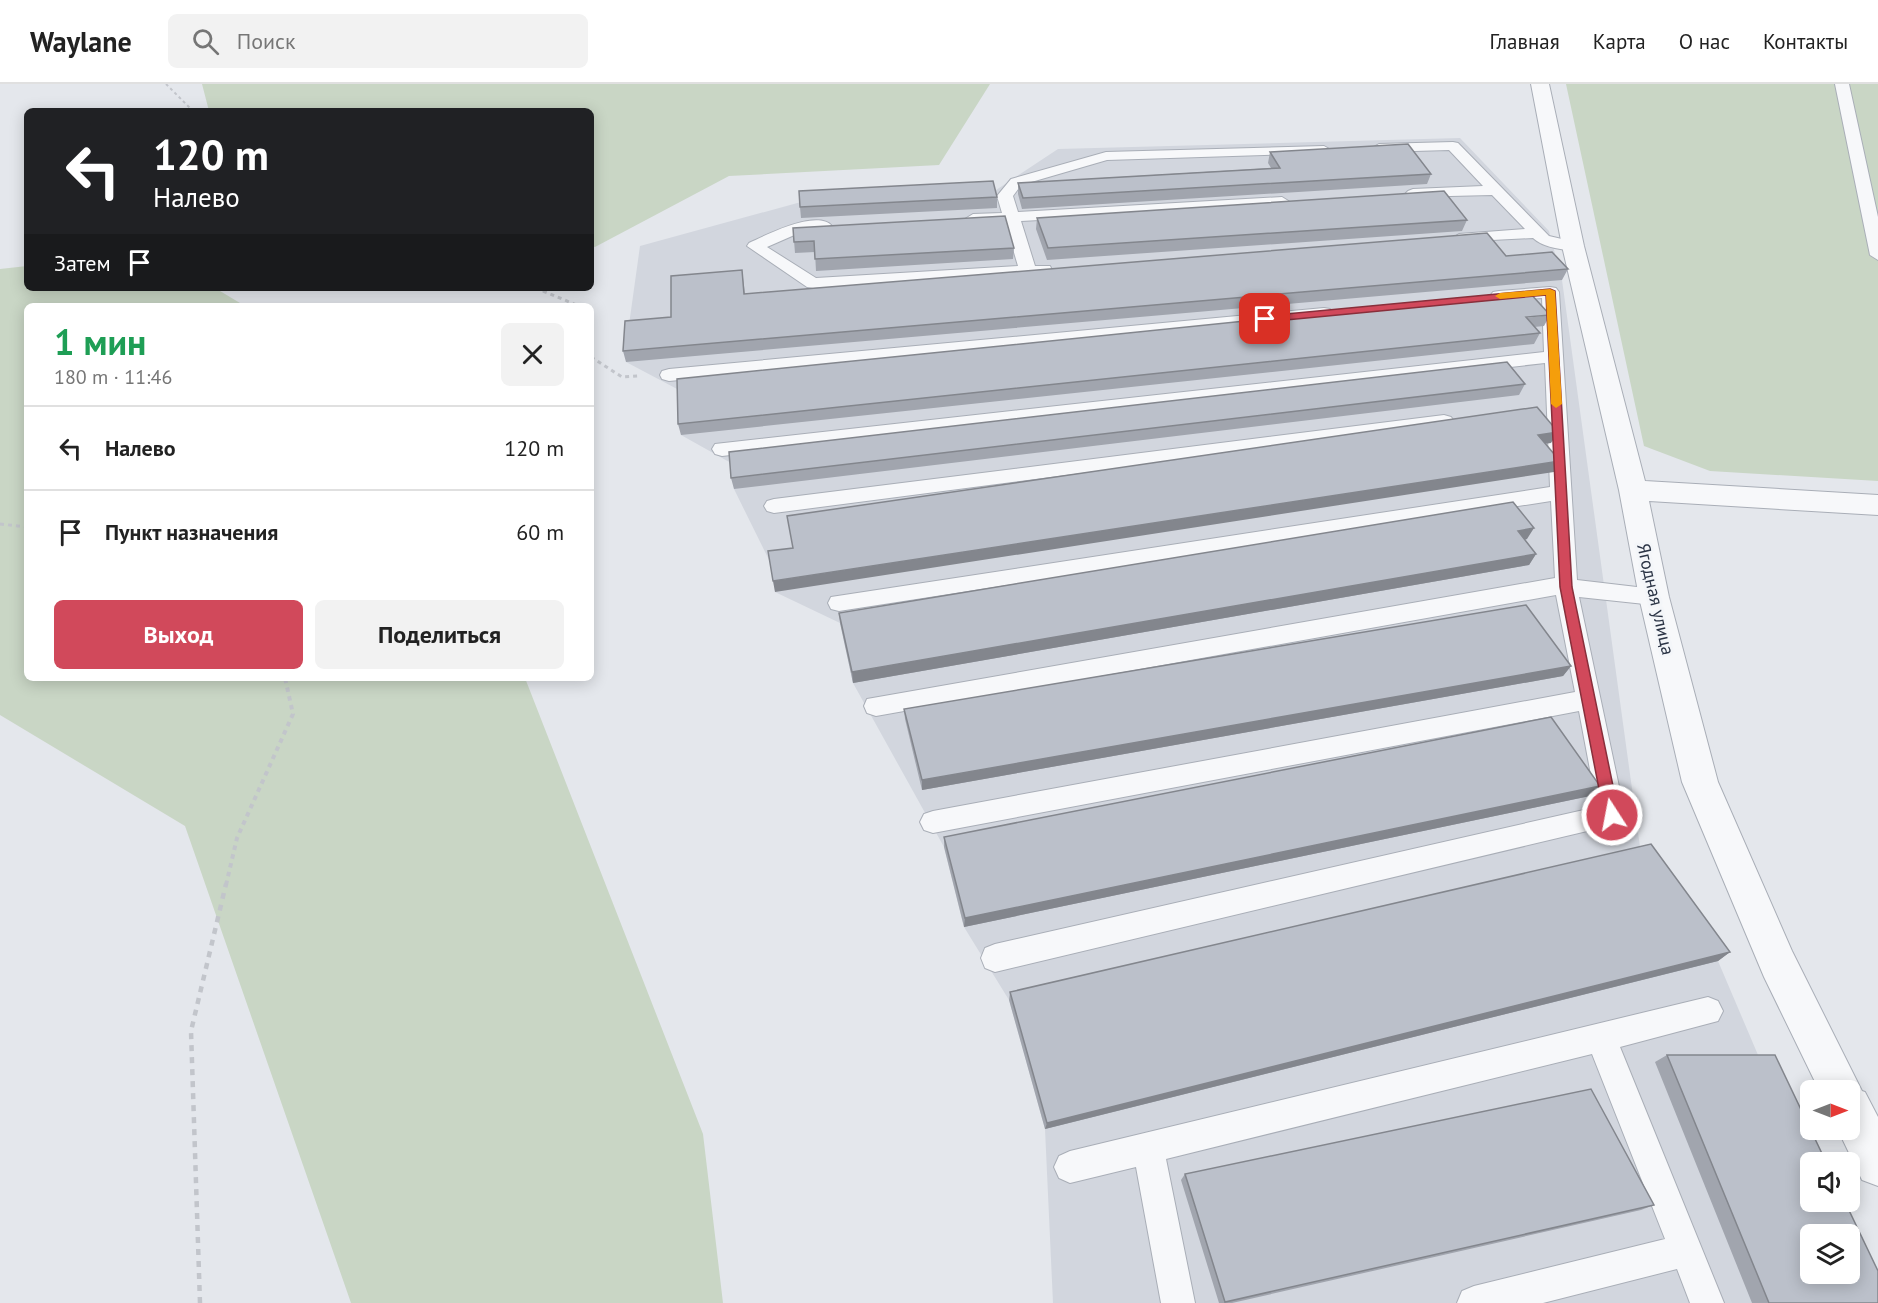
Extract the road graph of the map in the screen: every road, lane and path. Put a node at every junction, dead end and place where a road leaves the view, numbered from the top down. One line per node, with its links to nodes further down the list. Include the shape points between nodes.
1 (166, 84): 4 (path)
2 (1540, 84): 15 (street, Ягодная улица)
3 (1842, 84): 16 (lane)
4 (190, 108)
5 (1369, 148): 7 (lane, via 1453,146)
6 (1333, 149): 10 (lane, via 1106,156 1016,182 1005,196)
7 (1496, 190): 8 (lane); 13 (lane)
8 (1401, 195)
9 (1295, 201): 10 (lane)
10 (1011, 218): 11 (lane); 18 (lane)
11 (952, 220)
12 (844, 225): 18 (lane, via 796,228 755,246 813,283)
13 (1538, 233): 14 (lane); 15 (lane, via 1544,240)
14 (1443, 240)
15 (1574, 246): 30 (street, Ягодная улица)
16 (1878, 255)
17 (1064, 268): 18 (lane)
18 (1028, 271)
19 (544, 291): 21 (path)
20 (1479, 298): 23 (lane, via 1550,291)
21 (572, 303)
22 (1348, 311): 25 (lane)
23 (1554, 356): 26 (lane); 29 (lane)
24 (594, 359): 25 (path, via 622,377)
25 (669, 375)
26 (1557, 407): 27 (lane); 31 (lane)
27 (1533, 410)
28 (1462, 419): 33 (lane)
29 (722, 449)
30 (1633, 490): 32 (street); 37 (street, Ягодная улица)
31 (1561, 492): 36 (lane); 38 (lane)
32 (1878, 505)
33 (774, 506)
34 (0, 524): 35 (path)
35 (24, 528)
36 (1566, 587): 37 (lane); 40 (lane); 41 (lane, via 1553,586)
37 (1654, 597): 46 (street, Ягодная улица, via 1700,782 1778,964)
38 (838, 603)
39 (286, 681): 52 (path, via 293,714 237,838 191,1031)
40 (1589, 699): 42 (lane); 43 (lane, via 1612,815)
41 (876, 706)
42 (933, 822)
43 (995, 958)
44 (1708, 1011): 45 (lane)
45 (1600, 1038): 48 (lane); 51 (lane)
46 (1836, 1080)
47 (1860, 1127): 49 (street)
48 (1149, 1148): 50 (lane); 53 (lane)
49 (1878, 1164)
50 (1070, 1167)
51 (1687, 1250): 54 (lane); 55 (lane)
52 (200, 1303)
53 (1178, 1303)
54 (1474, 1303)
55 (1707, 1303)

